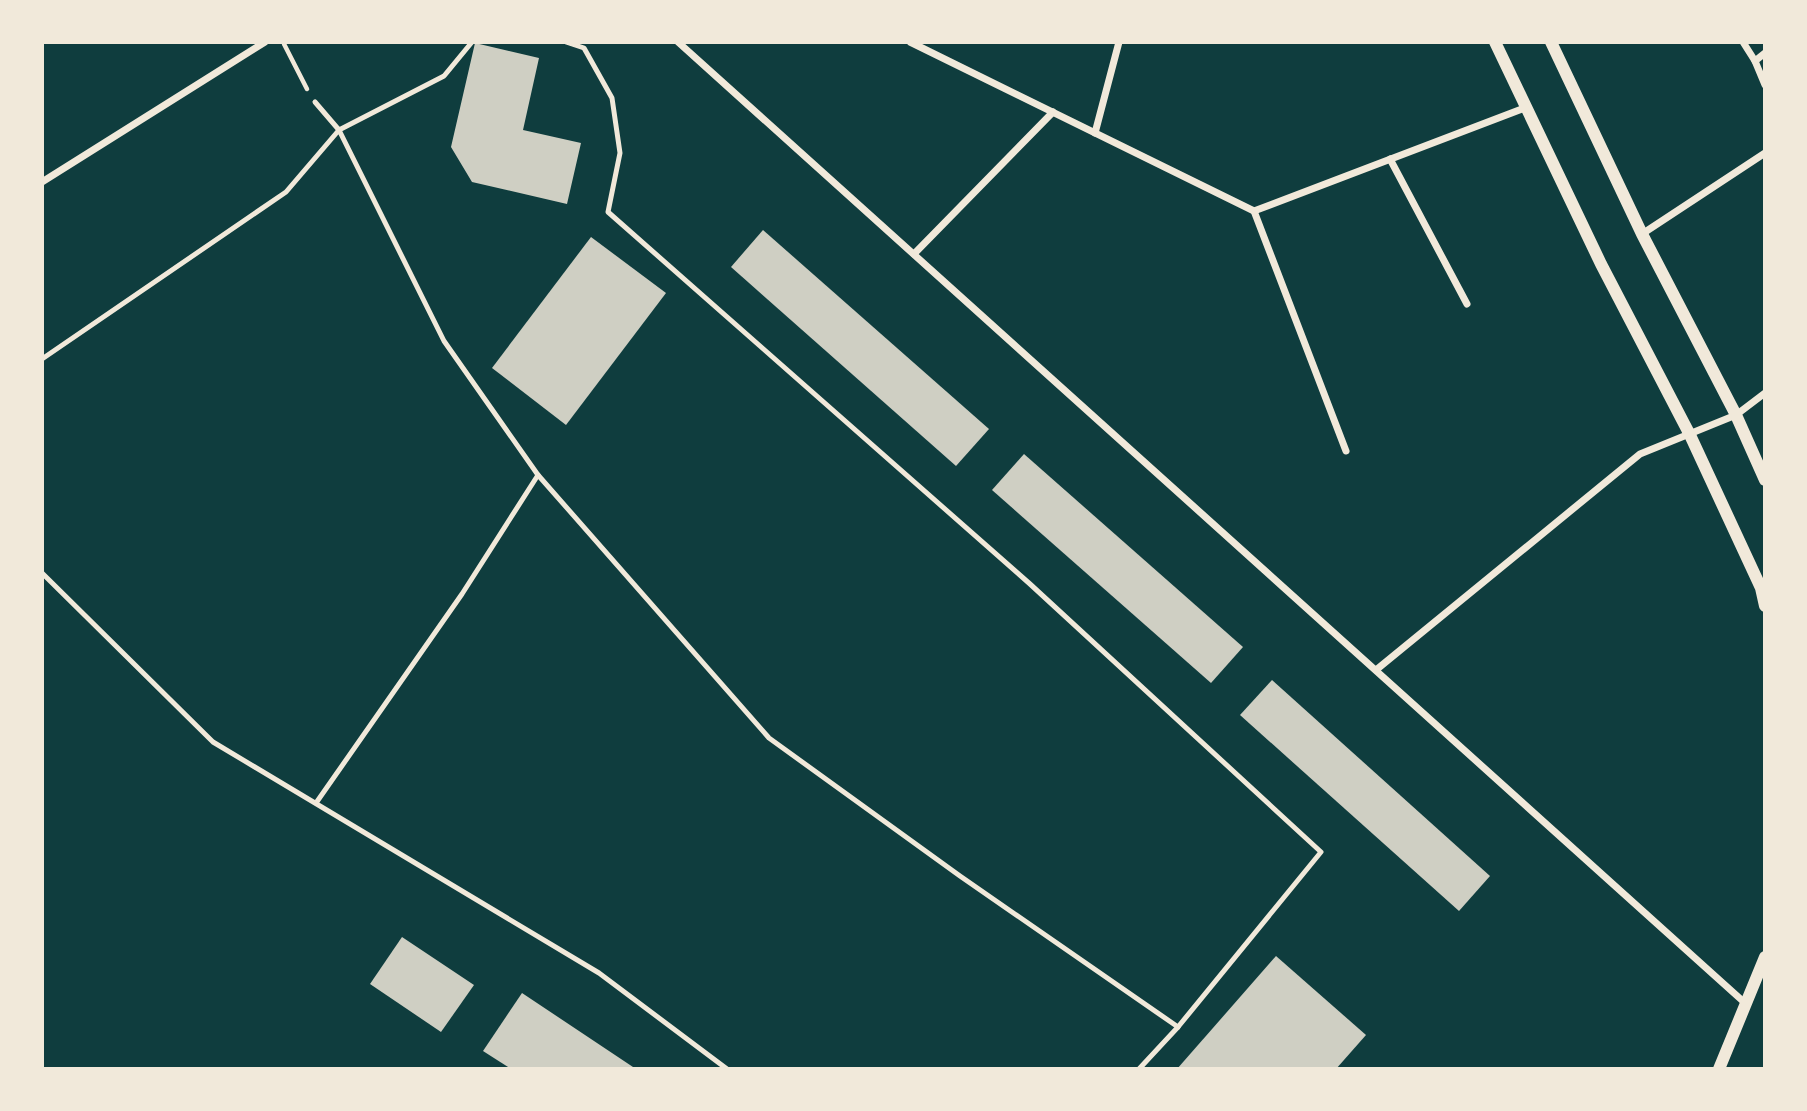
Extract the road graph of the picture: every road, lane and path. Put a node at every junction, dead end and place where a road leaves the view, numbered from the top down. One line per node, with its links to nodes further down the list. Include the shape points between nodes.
1 (265, 42): 21 (street)
2 (283, 42): 14 (path)
3 (472, 42): 17 (lane, via 444,76)
4 (566, 42): 39 (lane, via 584,48 612,98 620,153 608,212 1030,584 1321,852)
5 (678, 42): 24 (street)
6 (910, 42): 16 (street)
7 (1119, 42): 18 (street)
8 (1495, 42): 15 (street)
9 (1551, 42): 23 (street)
10 (1743, 42): 12 (street)
11 (1765, 53): 12 (street)
12 (1755, 61): 13 (street)
13 (1765, 85)
14 (315, 102): 17 (lane)
15 (1527, 107): 20 (street); 29 (street, via 1601,264)
16 (1053, 112): 18 (street); 24 (street)
17 (339, 130): 26 (lane, via 286,192); 31 (lane, via 444,341)
18 (1095, 133): 22 (street)
19 (1765, 153): 23 (street)
20 (1390, 159): 22 (street); 25 (street)
21 (42, 182)
22 (1254, 211): 30 (street)
23 (1642, 234): 28 (street)
24 (914, 254): 35 (street)
25 (1467, 304)
26 (42, 359)
27 (1765, 393): 28 (street)
28 (1736, 415): 29 (street); 32 (street)
29 (1690, 435): 34 (street, via 1761,588); 35 (street, via 1640,454)
30 (1346, 451)
31 (538, 475): 36 (lane); 39 (lane, via 768,738)
32 (1765, 480)
33 (42, 573): 36 (lane, via 213,743)
34 (1765, 606)
35 (1376, 670): 38 (street)
36 (316, 803): 40 (lane, via 599,973)
37 (1765, 957): 38 (street)
38 (1745, 1003): 42 (street)
39 (1178, 1027): 41 (lane)
40 (727, 1069)
41 (1139, 1069)
42 (1719, 1069)

